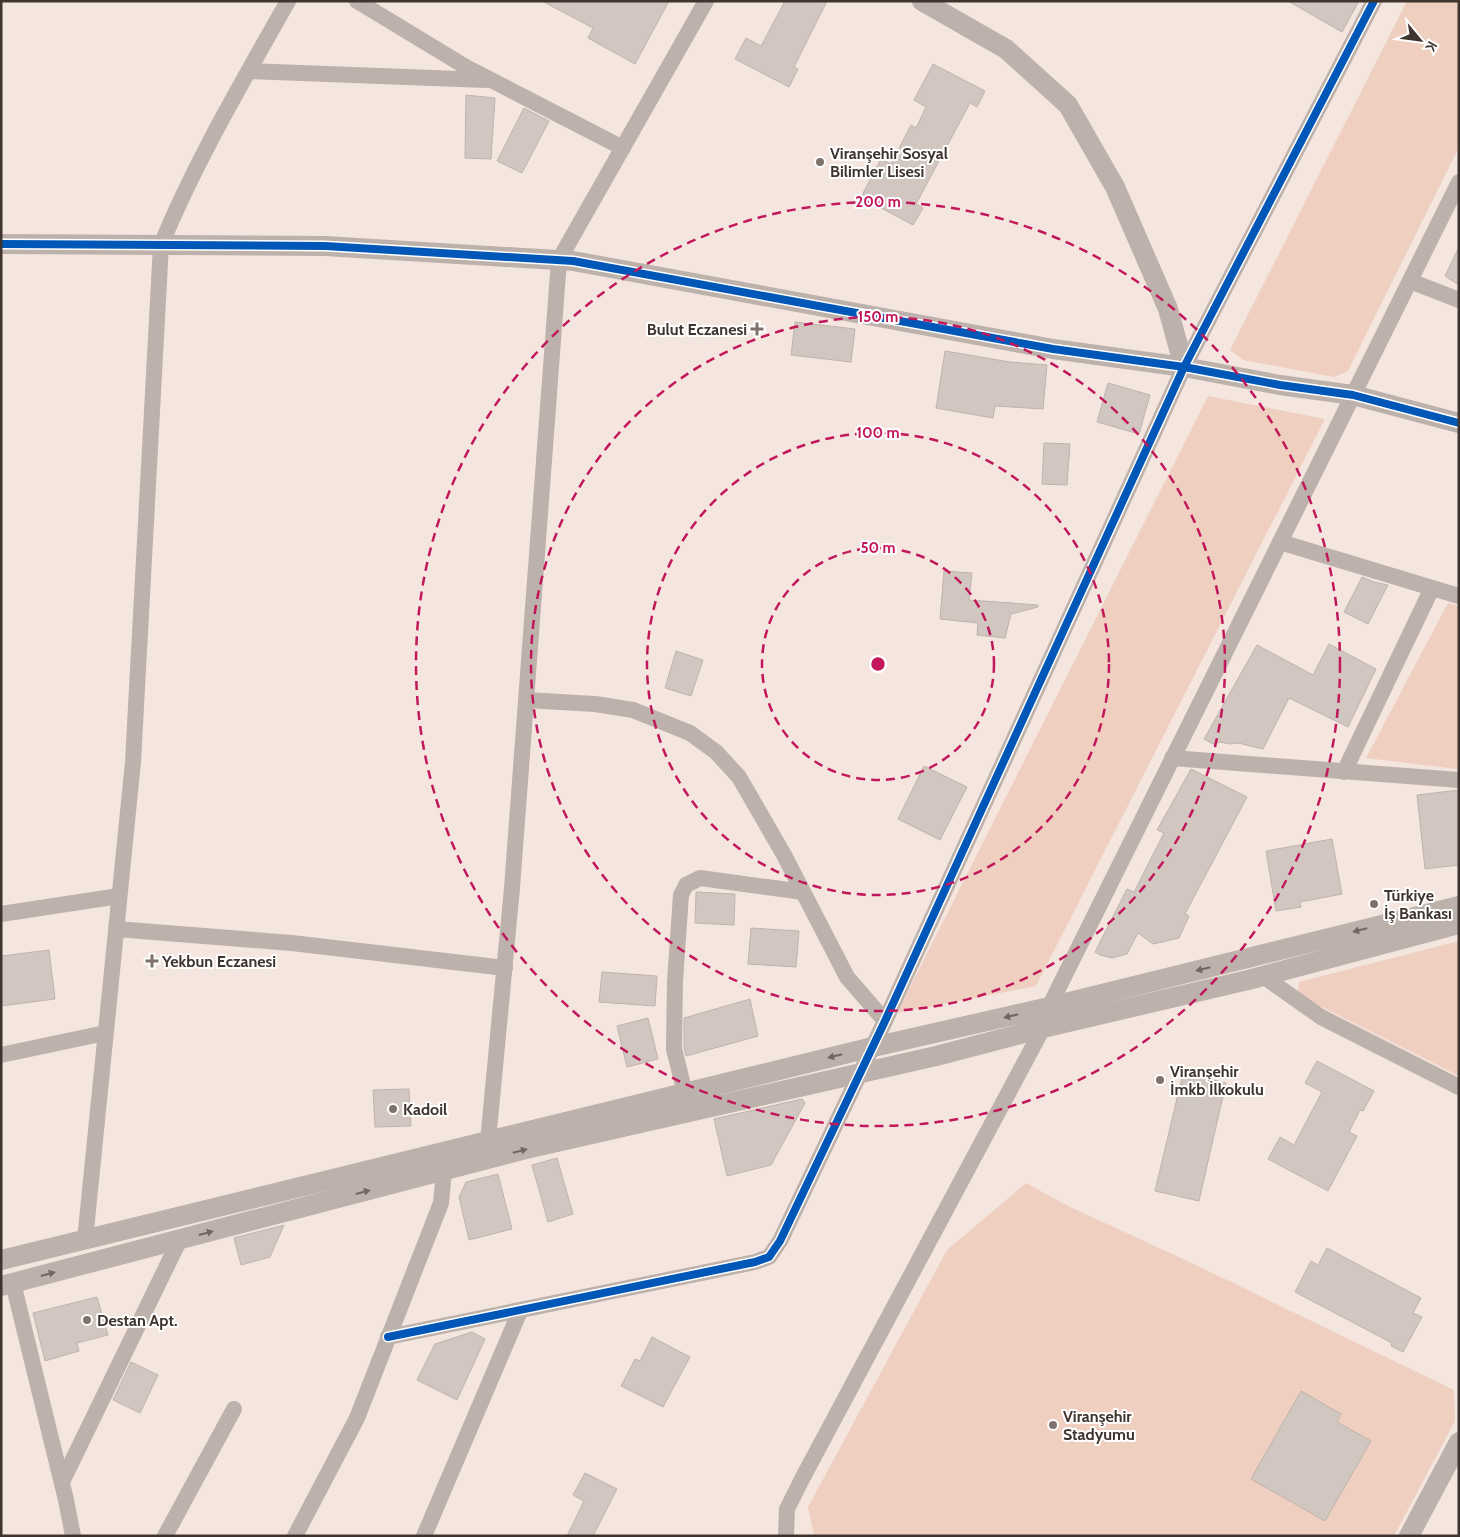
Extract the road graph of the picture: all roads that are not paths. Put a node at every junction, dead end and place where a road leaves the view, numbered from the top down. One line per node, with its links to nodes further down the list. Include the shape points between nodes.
1 (288, 1): 6 (street)
2 (357, 1): 7 (street)
3 (706, 1): 8 (street)
4 (922, 1): 15 (street, via 1006,50 1068,105 1115,187 1168,309)
5 (1374, 1): 15 (street)
6 (248, 71): 7 (street); 11 (street, via 177,205)
7 (490, 80): 8 (street)
8 (623, 148): 12 (street)
9 (1459, 182): 13 (street)
10 (1, 244): 11 (street)
11 (161, 245): 12 (street, via 325,246); 26 (street, via 133,762)
12 (559, 260): 15 (street, via 1053,349); 21 (street)
13 (1410, 281): 14 (street); 16 (street)
14 (1459, 300)
15 (1184, 367): 16 (street); 34 (street)
16 (1353, 395): 17 (street); 18 (street)
17 (1459, 423)
18 (1280, 542): 19 (street); 22 (street)
19 (1432, 588): 20 (street); 23 (street)
20 (1459, 596)
21 (526, 700): 25 (street, via 633,710 690,733 716,752 739,777); 31 (street)
22 (1172, 758): 23 (street); 33 (street)
23 (1344, 772): 24 (street)
24 (1459, 780)
25 (803, 892): 34 (street, via 847,977); 41 (street, via 700,878 686,885 681,895 674,1049)
26 (119, 896): 28 (street); 30 (street)
27 (1459, 906): 33 (street, one-way to 33)
28 (1, 914)
29 (1459, 924): 32 (street)
30 (116, 928): 31 (street, via 292,943); 36 (street)
31 (505, 968): 42 (street)
32 (1263, 976): 35 (street); 40 (street, via 1321,1017)
33 (1049, 1007): 35 (street); 37 (street, one-way to 37)
34 (884, 1021): 37 (street)
35 (1043, 1028): 39 (street); 57 (street, via 802,1479 787,1509)
36 (105, 1033): 38 (street); 45 (street)
37 (873, 1047): 39 (street); 41 (street, one-way to 41)
38 (1, 1055)
39 (860, 1073): 43 (street, one-way to 39, via 526,1149); 48 (street, via 780,1241 769,1257)
40 (1459, 1087)
41 (685, 1093): 42 (street)
42 (488, 1141): 45 (street)
43 (444, 1171): 44 (street, one-way to 43); 49 (street, via 441,1203)
44 (180, 1239): 47 (street, one-way to 44); 52 (street)
45 (84, 1240): 46 (street)
46 (1, 1260)
47 (7, 1285): 52 (street)
48 (520, 1311): 49 (street); 56 (street)
49 (388, 1337): 55 (street, via 357,1418)
50 (234, 1409): 54 (street)
51 (1459, 1442): 58 (street)
52 (62, 1482): 53 (street)
53 (73, 1536)
54 (165, 1536)
55 (295, 1536)
56 (424, 1536)
57 (786, 1536)
58 (1409, 1536)

